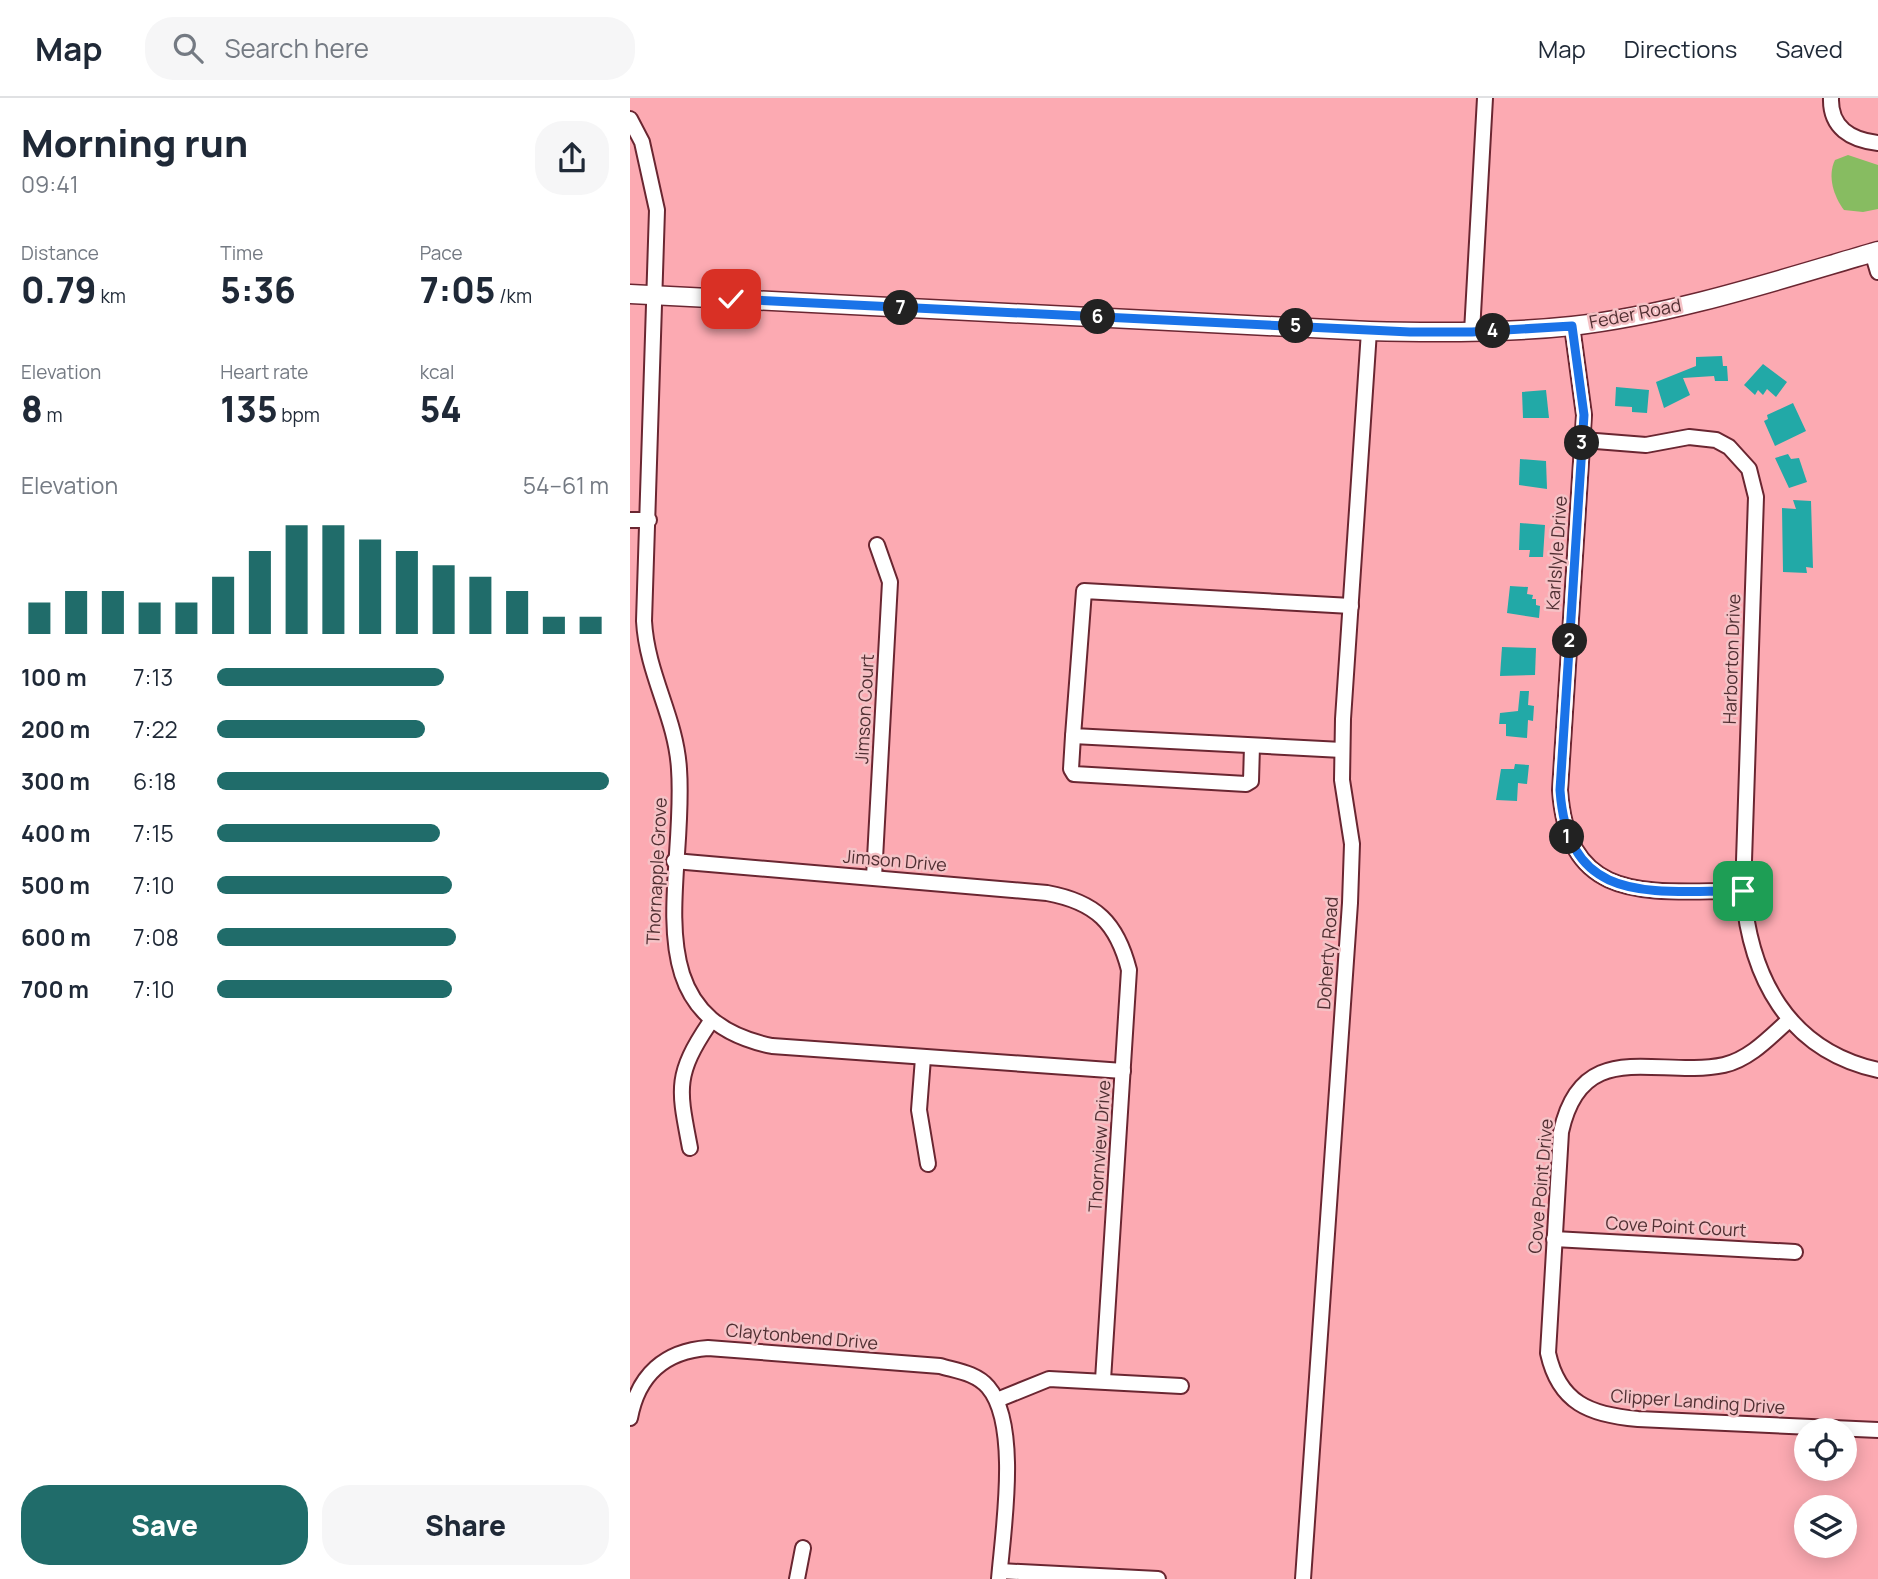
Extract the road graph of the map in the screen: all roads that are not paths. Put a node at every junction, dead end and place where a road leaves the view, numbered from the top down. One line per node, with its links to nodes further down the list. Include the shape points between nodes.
1 (1485, 98): 11 (street)
2 (1830, 98): 4 (street, via 1833,118 1842,130 1857,140)
3 (630, 119): 8 (street, Thornapple Grove, via 642,142 657,210)
4 (1878, 143)
5 (1875, 251): 6 (street); 9 (main road, Feder Road, via 1717,296)
6 (1878, 272)
7 (630, 294): 8 (main road, Feder Road)
8 (655, 295): 10 (main road, Feder Road); 14 (street, Thornapple Grove)
9 (1572, 326): 11 (main road, Feder Road); 12 (street, Karlslyle Drive, via 1583,392)
10 (1369, 331): 11 (main road, Feder Road); 16 (street, Doherty Road)
11 (1472, 332)
12 (1583, 440): 22 (street, Karlslyle Drive, via 1560,790 1567,836 1591,871 1625,887); 22 (street, Harborton Drive, via 1646,444 1702,437 1729,447 1754,482)
13 (630, 520): 14 (street)
14 (649, 520): 20 (street, Thornapple Grove, via 645,643 671,724 679,770)
15 (877, 545): 21 (street, Jimson Court, via 890,582)
16 (1351, 606): 17 (street, via 1084,591); 19 (street, Doherty Road)
17 (1073, 736): 18 (street); 18 (street, via 1074,774 1233,783 1250,783)
18 (1252, 746): 19 (street)
19 (1342, 750): 43 (street, Doherty Road, via 1342,780 1351,826 1350,902)
20 (674, 862): 21 (street, Jimson Drive); 25 (street, Thornapple Grove, via 669,930 672,965 684,996)
21 (874, 877): 23 (street, Jimson Drive, via 1047,893 1079,901)
22 (1743, 891): 24 (street, Harborton Drive, via 1747,937 1758,970)
23 (1105, 920): 28 (street, Thornview Drive, via 1122,943 1129,970)
24 (1789, 1020): 27 (street, via 1841,1056); 31 (street, Cove Point Drive, via 1754,1051 1725,1065 1634,1065 1608,1071 1584,1084 1565,1114 1561,1132)
25 (709, 1024): 26 (street, Thornapple Grove, via 748,1042 772,1046); 29 (street, via 681,1080)
26 (923, 1058): 28 (street, Thornapple Grove); 30 (street, via 919,1110)
27 (1878, 1070)
28 (1123, 1071): 33 (street, Thornview Drive)
29 (690, 1149)
30 (928, 1164)
31 (1554, 1239): 32 (street, Cove Point Court); 35 (street, Cove Point Drive, via 1548,1353)
32 (1795, 1252)
33 (1103, 1380): 34 (street); 36 (street, via 1049,1379)
34 (1181, 1386)
35 (1564, 1392): 38 (street, Clipper Landing Drive, via 1581,1405 1618,1417)
36 (998, 1400): 37 (street, Claytonbend Drive, via 973,1375 940,1366 708,1348 674,1354 659,1363 637,1391); 40 (street, via 1007,1443)
37 (630, 1418)
38 (1878, 1430)
39 (803, 1548): 41 (street)
40 (999, 1575): 42 (street)
41 (797, 1579)
42 (1158, 1579)
43 (1303, 1579)

